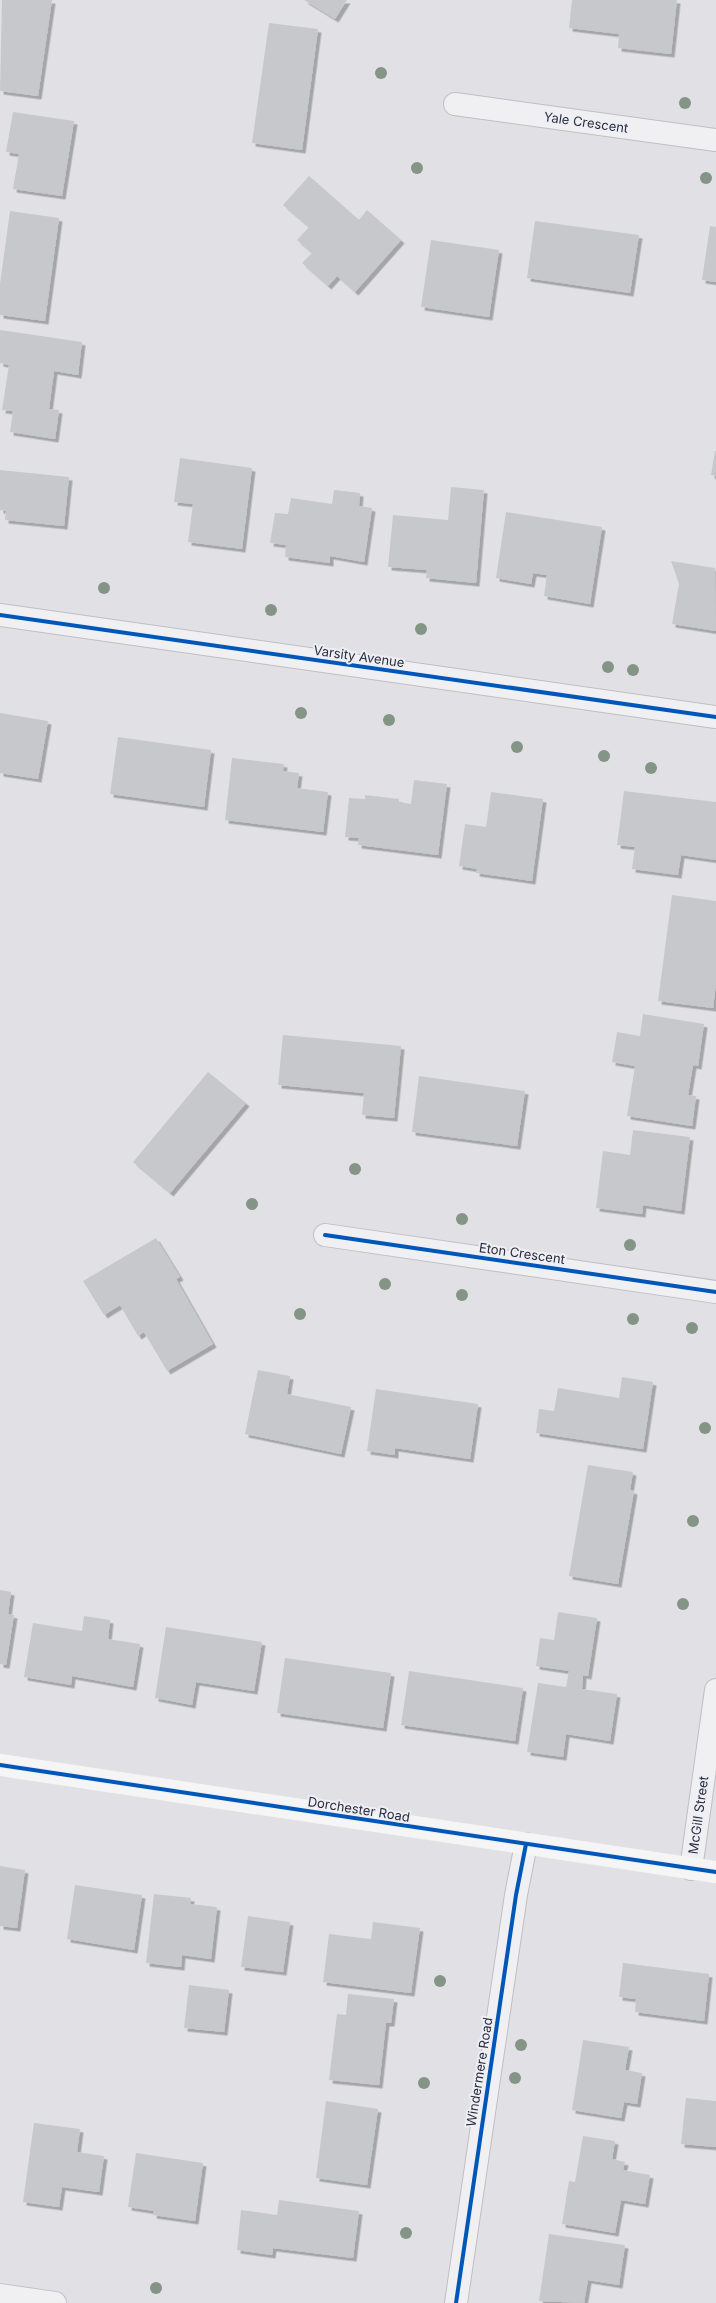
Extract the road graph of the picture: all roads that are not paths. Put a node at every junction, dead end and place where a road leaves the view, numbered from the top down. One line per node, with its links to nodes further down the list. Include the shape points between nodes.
1 (455, 104): 2 (street, Yale Crescent)
2 (716, 140)
3 (0, 615): 4 (street, Varsity Avenue)
4 (716, 716)
5 (325, 1235): 6 (street, Eton Crescent)
6 (716, 1292)
7 (716, 1690): 10 (street, McGill Street)
8 (0, 1765): 9 (main road, Dorchester Road)
9 (526, 1844): 10 (main road, Dorchester Road); 14 (street, Windermere Road, via 516,1895)
10 (691, 1868): 11 (main road, Dorchester Road)
11 (716, 1872)
12 (0, 2295): 13 (street)
13 (55, 2303)
14 (456, 2303)

